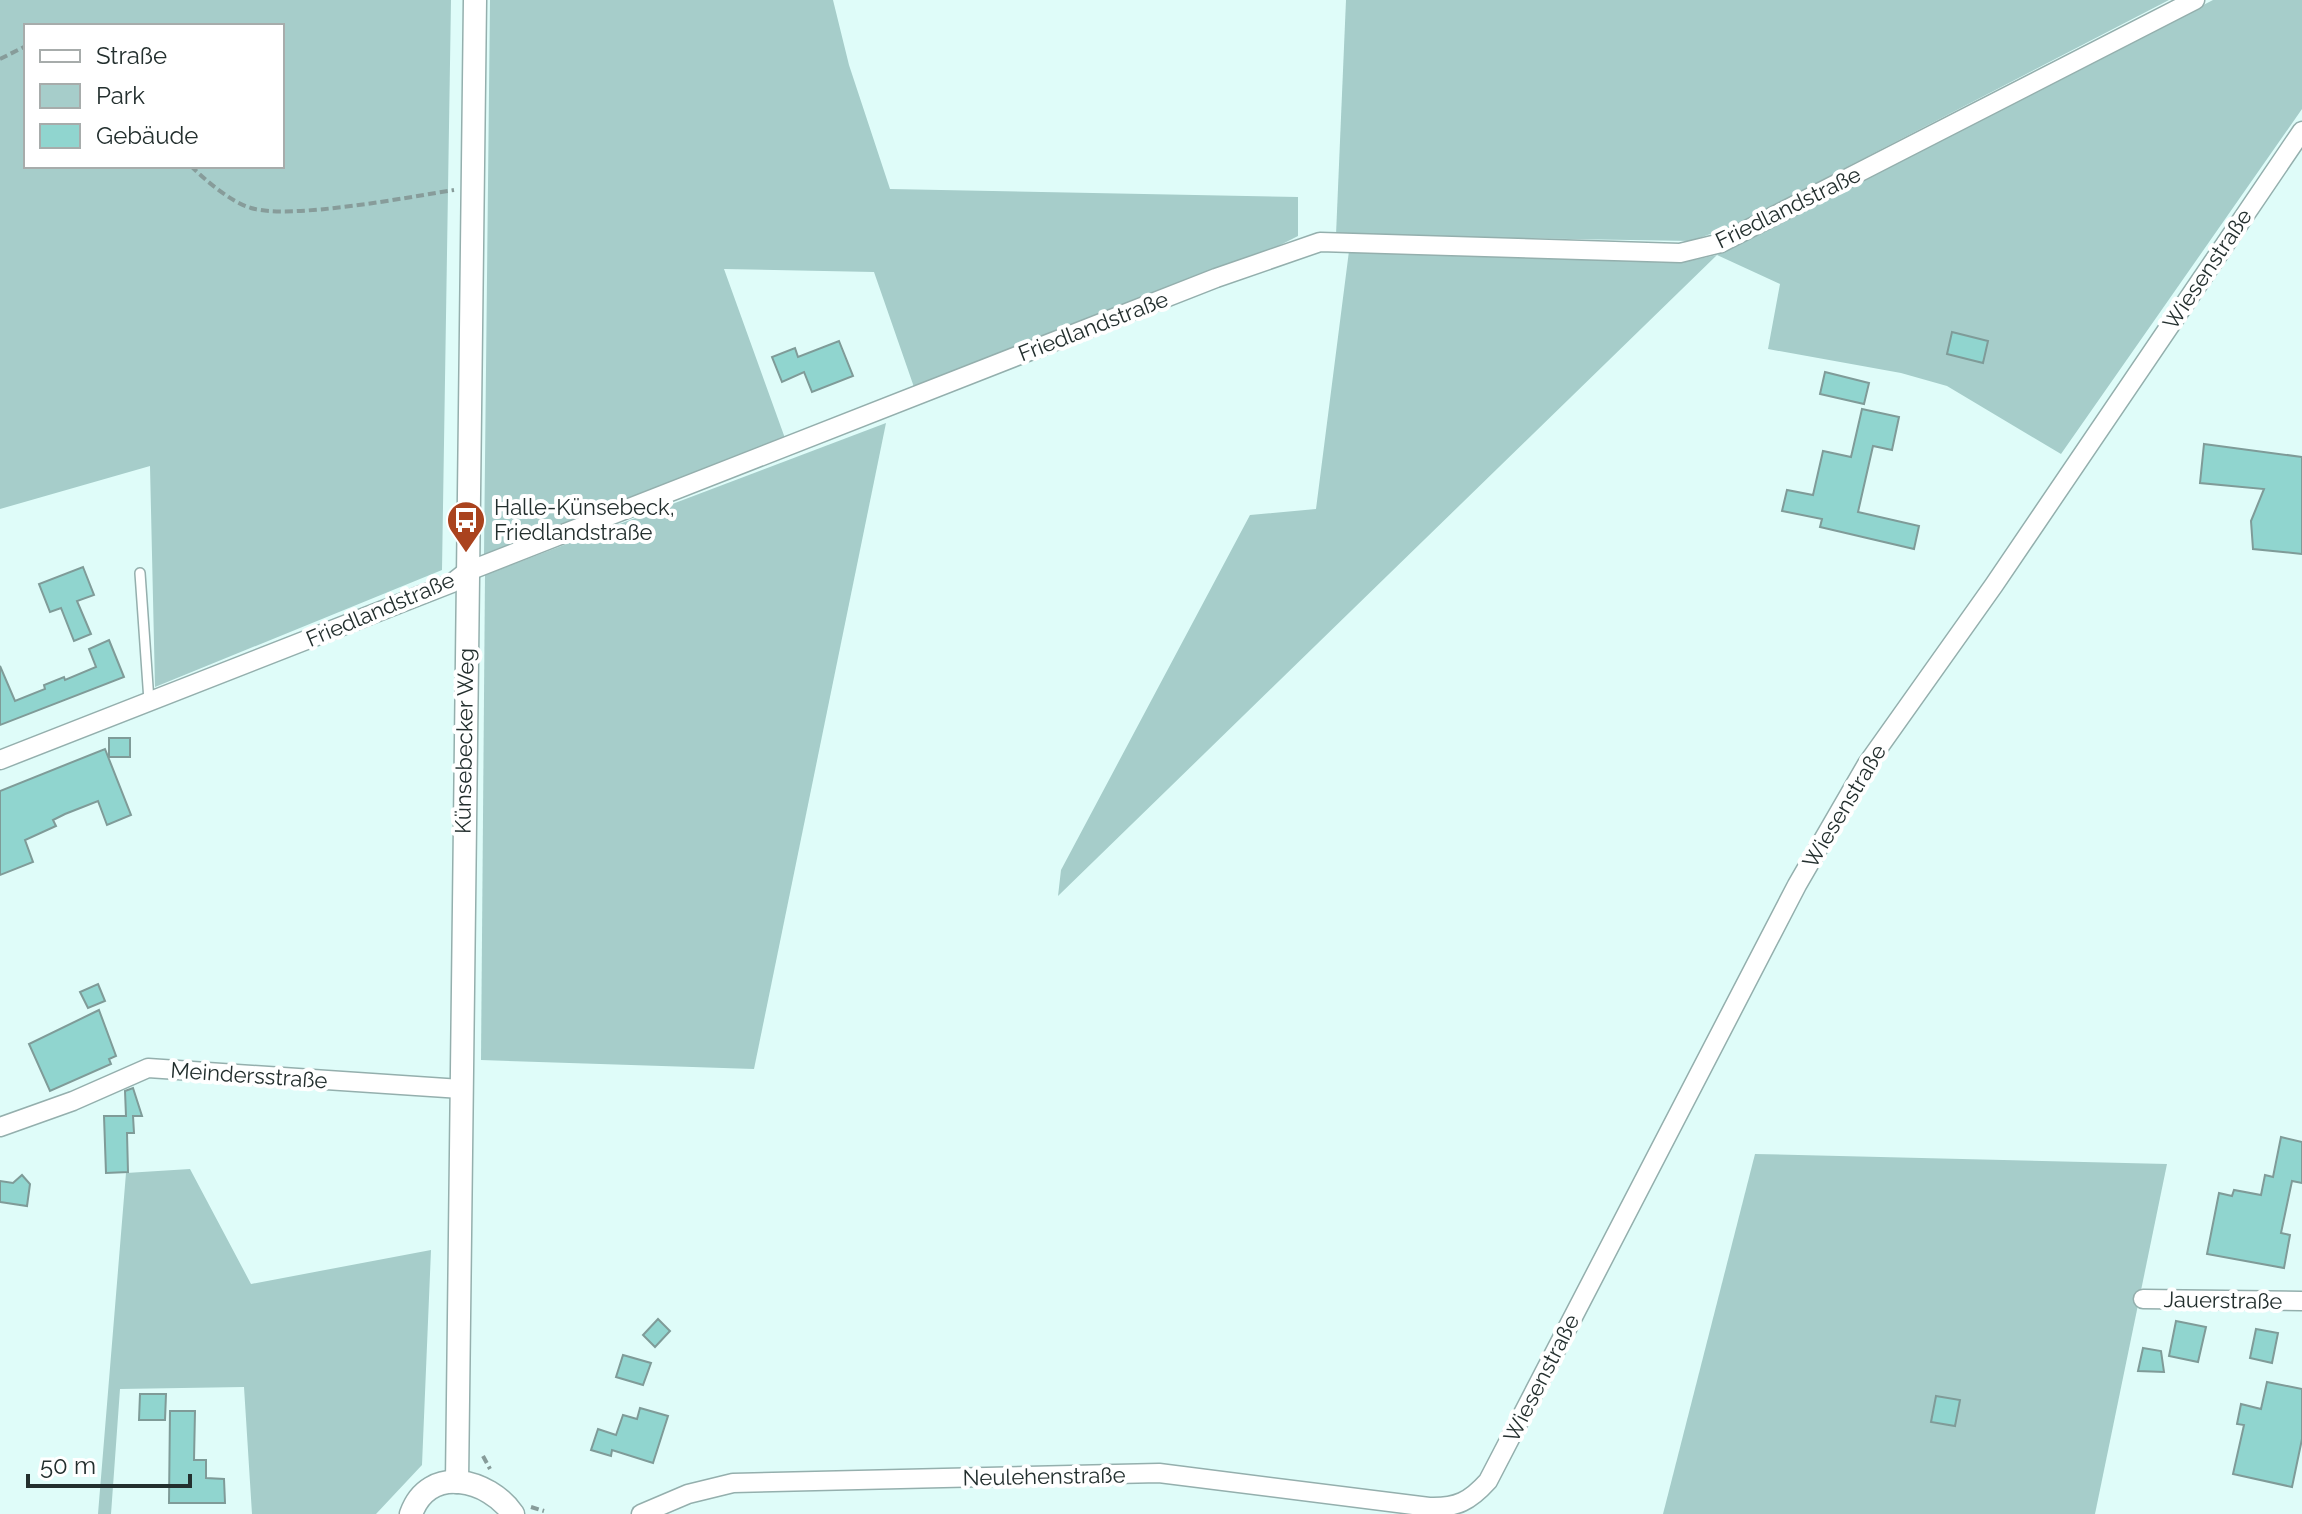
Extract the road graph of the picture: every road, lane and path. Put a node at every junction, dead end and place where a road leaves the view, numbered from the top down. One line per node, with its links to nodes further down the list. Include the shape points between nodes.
1 (475, 0): 8 (street, Künsebecker Weg)
2 (2195, 0): 8 (street, Friedlandstraße, via 1721,243 1680,253 1320,242)
3 (24, 47): 4 (path)
4 (0, 59)
5 (2302, 131): 17 (street, Wiesenstraße, via 1867,764 1797,885 1488,1481)
6 (194, 168): 7 (path, via 248,208 266,211)
7 (460, 190)
8 (466, 572): 10 (street, Friedlandstraße, via 452,583); 12 (street, Künsebecker Weg)
9 (140, 573): 10 (lane)
10 (149, 701): 11 (street, Friedlandstraße)
11 (0, 760)
12 (461, 1089): 13 (street, Meindersstraße, via 148,1068); 16 (street, Künsebecker Weg)
13 (0, 1127)
14 (2143, 1299): 15 (street, Jauerstraße)
15 (2302, 1301)
16 (457, 1482): 18 (street, via 432,1490); 19 (street, via 479,1484 499,1495)
17 (1452, 1511): 20 (street, Neulehenstraße, via 1159,1473 733,1483)
18 (411, 1514)
19 (513, 1514)
20 (641, 1514)

